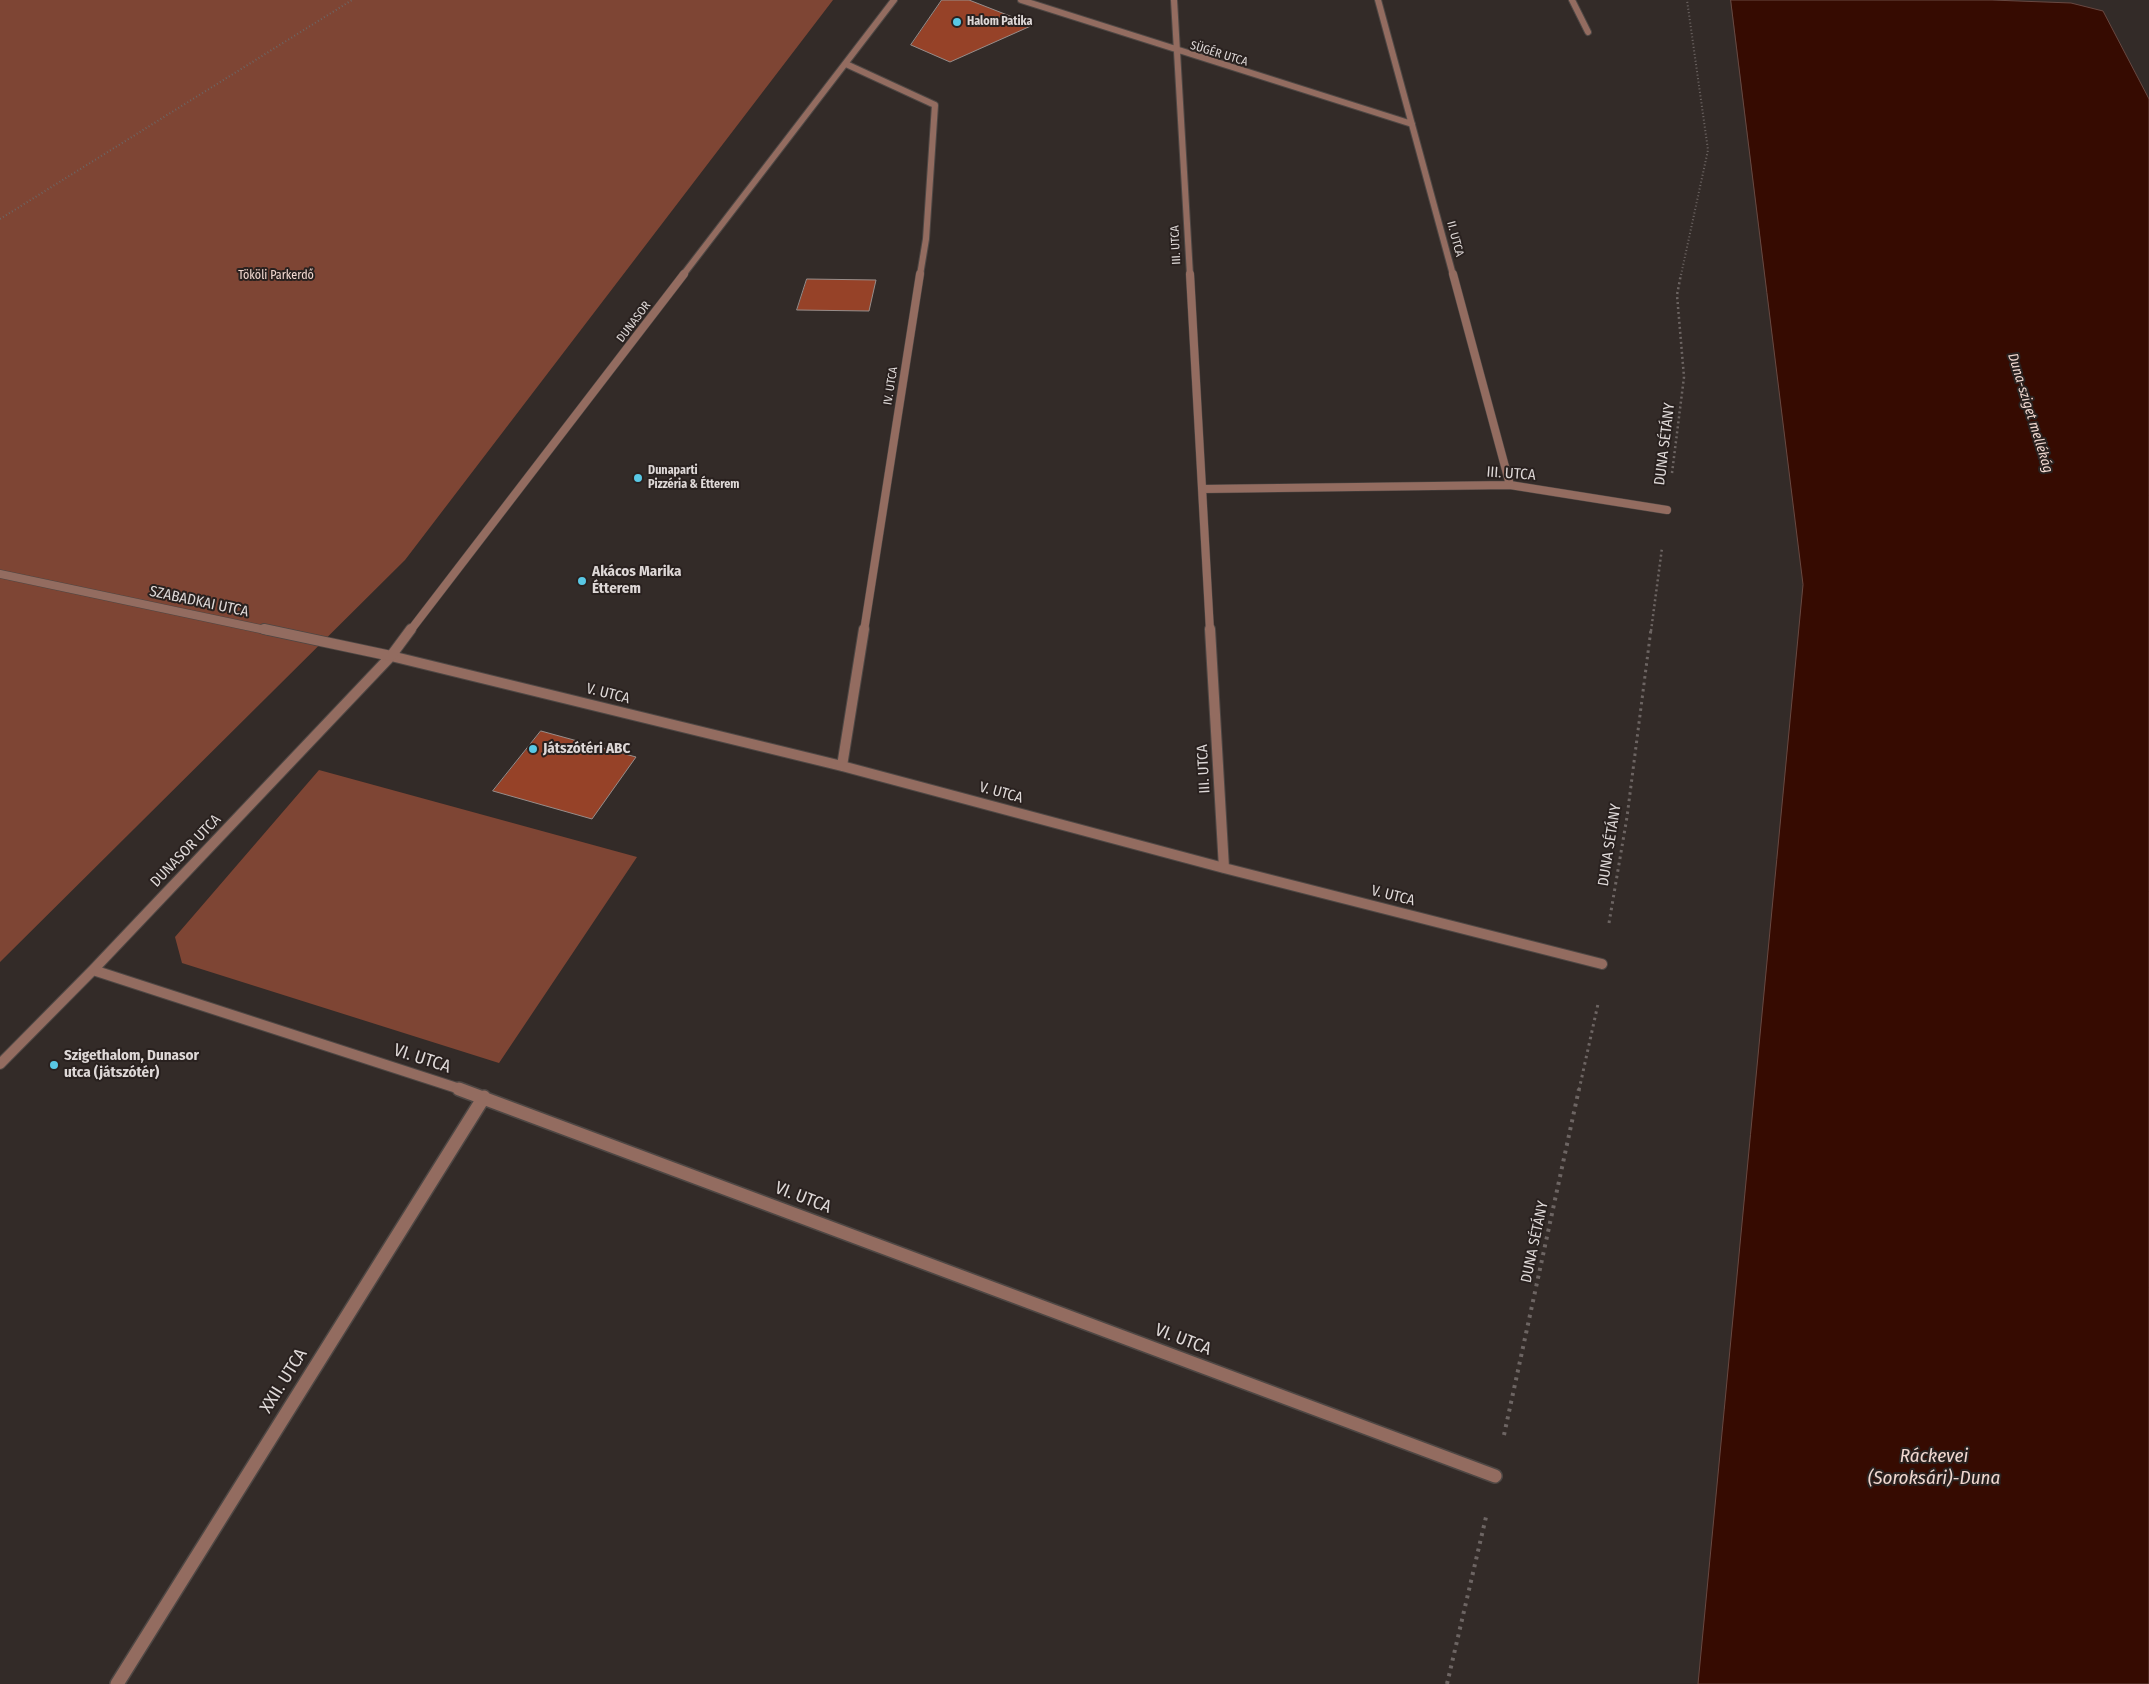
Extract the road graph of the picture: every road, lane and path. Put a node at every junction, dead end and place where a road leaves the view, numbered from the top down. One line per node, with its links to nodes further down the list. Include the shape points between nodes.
1 (352, 0): 12 (path)
2 (894, 0): 10 (street, DUNASOR)
3 (1021, 0): 9 (street, SÜGÉR UTCA)
4 (1174, 0): 9 (street, III. UTCA)
5 (1378, 0): 11 (street, II. UTCA)
6 (1572, 0): 8 (street)
7 (1687, 0): 15 (path, DUNA SÉTÁNY, via 1708,150 1677,295 1684,377)
8 (1588, 32)
9 (1176, 50): 11 (street, SÜGÉR UTCA); 14 (street, III. UTCA)
10 (846, 64): 17 (street, DUNASOR); 18 (street, IV. UTCA, via 935,105 926,239)
11 (1412, 124): 13 (street, II. UTCA)
12 (0, 219)
13 (1510, 484): 14 (street, III. UTCA); 15 (street, III. UTCA)
14 (1202, 488): 19 (street, III. UTCA)
15 (1667, 510): 20 (path, DUNA SÉTÁNY, via 1627,817)
16 (0, 574): 17 (street, SZABADKAI UTCA)
17 (392, 656): 18 (street, V. UTCA); 21 (street, DUNASOR UTCA)
18 (842, 766): 19 (street, V. UTCA)
19 (1224, 868): 20 (street, V. UTCA)
20 (1602, 964): 24 (path, DUNA SÉTÁNY, via 1598,1005)
21 (93, 970): 22 (street, DUNASOR UTCA); 23 (street, VI. UTCA)
22 (0, 1064)
23 (484, 1097): 24 (street, VI. UTCA); 25 (street, XXII. UTCA)
24 (1495, 1476): 26 (path, DUNA SÉTÁNY)
25 (117, 1684)
26 (1447, 1684)

